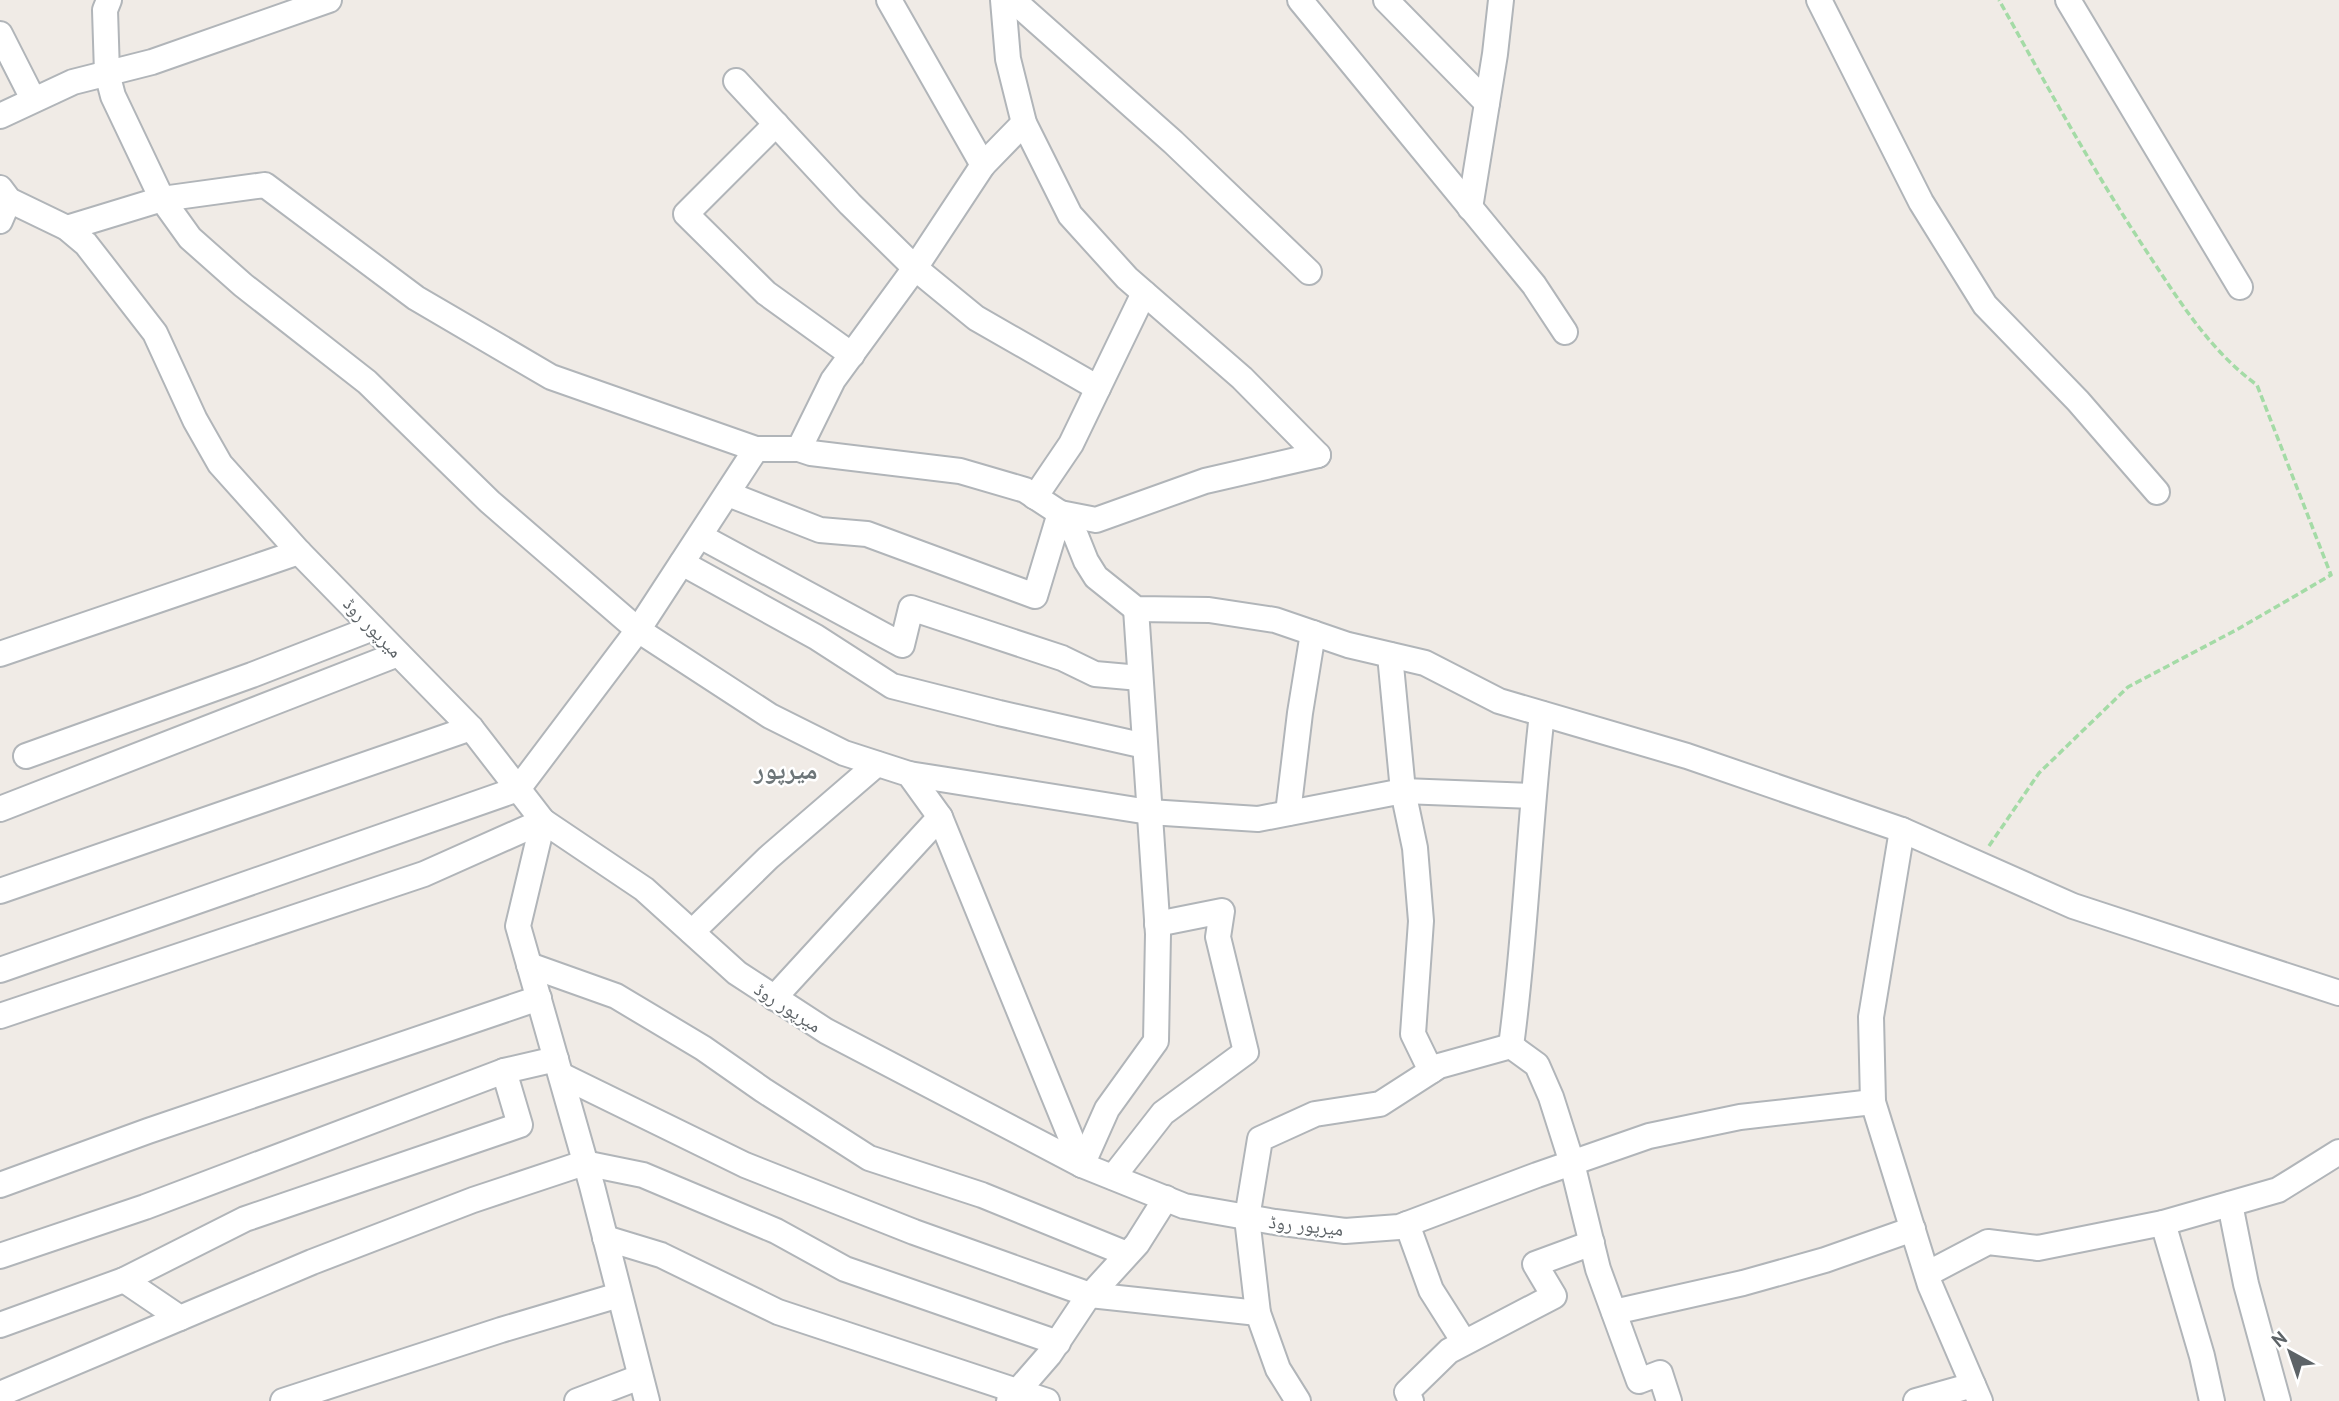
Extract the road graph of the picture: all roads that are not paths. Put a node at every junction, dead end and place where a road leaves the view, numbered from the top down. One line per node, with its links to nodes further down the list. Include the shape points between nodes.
1 (109, 0): 12 (street, via 105,10)
2 (329, 0): 12 (street, via 152,62)
3 (889, 0): 19 (street)
4 (1003, 0): 17 (street, via 1008,59)
5 (1013, 0): 25 (street, via 1173,142)
6 (1300, 0): 22 (street)
7 (1386, 0): 15 (street)
8 (1502, 0): 15 (street)
9 (1819, 0): 33 (street, via 1921,202 1985,305)
10 (2068, 0): 26 (street)
11 (0, 34): 14 (street)
12 (107, 73): 14 (street); 20 (street, via 113,96)
13 (736, 81): 18 (street)
14 (33, 99): 16 (street)
15 (1487, 103): 22 (street)
16 (0, 116)
17 (1024, 123): 19 (street); 27 (street, via 1070,215)
18 (776, 124): 24 (street); 29 (street, via 686,214 766,293)
19 (983, 165): 24 (street)
20 (162, 200): 23 (street); 31 (street, via 265,185 416,298 551,377); 42 (street, via 190,238 367,383 490,502)
21 (3, 203): 23 (street, میرپور روڈ)
22 (1469, 208): 28 (street, via 1534,285)
23 (67, 228): 38 (street, میرپور روڈ, via 86,244 155,333 220,464)
24 (915, 268): 29 (street); 30 (street, via 976,318)
25 (1309, 272)
26 (2240, 287)
27 (1144, 293): 30 (street); 36 (street, via 1242,377 1318,455 1205,481 1096,520)
28 (1565, 332)
29 (852, 355): 32 (street, via 833,380)
30 (1098, 388): 35 (street, via 1071,444)
31 (756, 449): 32 (street); 34 (street)
32 (799, 449): 35 (street, via 960,471)
33 (2157, 492)
34 (728, 494): 36 (street, via 820,530 867,534 1035,597); 37 (street)
35 (1035, 497): 36 (street)
36 (1060, 513): 40 (street, via 1096,577)
37 (700, 536): 39 (street); 47 (street, via 902,645 911,608 1062,658 1095,674)
38 (299, 552): 41 (street, میرپور روڈ); 44 (street)
39 (682, 563): 42 (street); 50 (street, via 816,637 892,686)
40 (1136, 609): 43 (street, via 1209,610 1275,620); 47 (street)
41 (373, 628): 45 (street, میرپور روڈ); 51 (street)
42 (638, 630): 52 (street, via 770,716); 54 (street)
43 (1312, 632): 46 (street); 59 (street)
44 (0, 654)
45 (398, 654): 49 (street, میرپور روڈ); 57 (street)
46 (1390, 655): 48 (street, via 1424,663 1499,701); 55 (street)
47 (1140, 678): 50 (street)
48 (1542, 714): 56 (street); 62 (street, via 1687,757)
49 (471, 728): 54 (street, میرپور روڈ); 63 (street)
50 (1145, 746): 58 (street)
51 (26, 756)
52 (877, 764): 53 (street); 65 (street, via 768,858)
53 (909, 774): 58 (street); 60 (street)
54 (518, 789): 61 (street, میرپور روڈ); 67 (street)
55 (1403, 790): 56 (street); 59 (street); 75 (street, via 1415,848 1421,921 1413,1034)
56 (1532, 796): 72 (street)
57 (0, 809)
58 (1149, 812): 59 (street, via 1258,819); 64 (street)
59 (1288, 813)
60 (940, 817): 70 (street); 80 (street)
61 (543, 821): 65 (street, میرپور روڈ, via 644,889); 66 (street, via 518,926); 71 (street, via 424,874)
62 (1902, 830): 68 (street, via 2073,906); 76 (street, via 1871,1017)
63 (0, 891)
64 (1157, 924): 80 (street, via 1156,1041 1107,1109); 81 (street, via 1222,911 1218,937 1246,1052 1163,1114)
65 (692, 932): 70 (street, میرپور روڈ, via 737,973)
66 (529, 965): 69 (street); 91 (street, via 615,996 869,1158 993,1200)
67 (0, 971)
68 (2339, 993)
69 (539, 998): 73 (street); 82 (street)
70 (774, 998): 80 (street, میرپور روڈ, via 826,1031)
71 (0, 1016)
72 (1511, 1046): 75 (street); 79 (street, via 1537,1065)
73 (558, 1067): 74 (street); 78 (street); 96 (street, via 745,1165)
74 (504, 1071): 92 (street, via 145,1208); 94 (street, via 520,1125 245,1219)
75 (1431, 1071): 85 (street, via 1380,1104 1315,1114 1260,1139)
76 (1873, 1102): 79 (street, میرپور روڈ, via 1740,1117 1649,1136); 88 (street)
77 (2339, 1152): 84 (street, via 2278,1190)
78 (584, 1163): 89 (street); 99 (street, via 473,1200); 102 (street, via 643,1175 776,1231 845,1269)
79 (1572, 1163): 87 (street, میرپور روڈ); 90 (street)
80 (1082, 1165): 81 (street, میرپور روڈ)
81 (1113, 1177): 83 (street, میرپور روڈ)
82 (0, 1185)
83 (1166, 1198): 85 (street, میرپور روڈ); 91 (street)
84 (2230, 1204): 86 (street); 116 (street)
85 (1247, 1218): 87 (street, میرپور روڈ, via 1345,1231); 98 (street)
86 (2163, 1223): 93 (street, via 2038,1248 1988,1242); 115 (street)
87 (1407, 1224): 101 (street, via 1431,1290)
88 (1913, 1229): 93 (street); 97 (street, via 1743,1283)
89 (605, 1238): 95 (street); 106 (street, via 660,1255 778,1311)
90 (1592, 1243): 97 (street); 101 (street, via 1535,1264 1554,1296)
91 (1127, 1254): 96 (street)
92 (0, 1256)
93 (1927, 1274): 104 (street)
94 (124, 1280): 99 (street); 100 (street)
95 (619, 1295): 103 (street); 107 (street)
96 (1090, 1296): 98 (street); 102 (street)
97 (1614, 1312): 113 (street, via 1639,1381 1660,1373)
98 (1258, 1313): 111 (street, via 1278,1369)
99 (180, 1318): 105 (street)
100 (0, 1325)
101 (1464, 1342): 112 (street, via 1449,1350 1407,1392)
102 (1058, 1343): 106 (street)
103 (640, 1377): 108 (street); 109 (street)
104 (1976, 1393): 114 (street)
105 (0, 1394)
106 (1014, 1396): 110 (street)
107 (283, 1401)
108 (577, 1401)
109 (647, 1401)
110 (1046, 1401)
111 (1298, 1401)
112 (1411, 1401)
113 (1669, 1401)
114 (1916, 1401)
115 (2212, 1401)
116 (2278, 1401)

